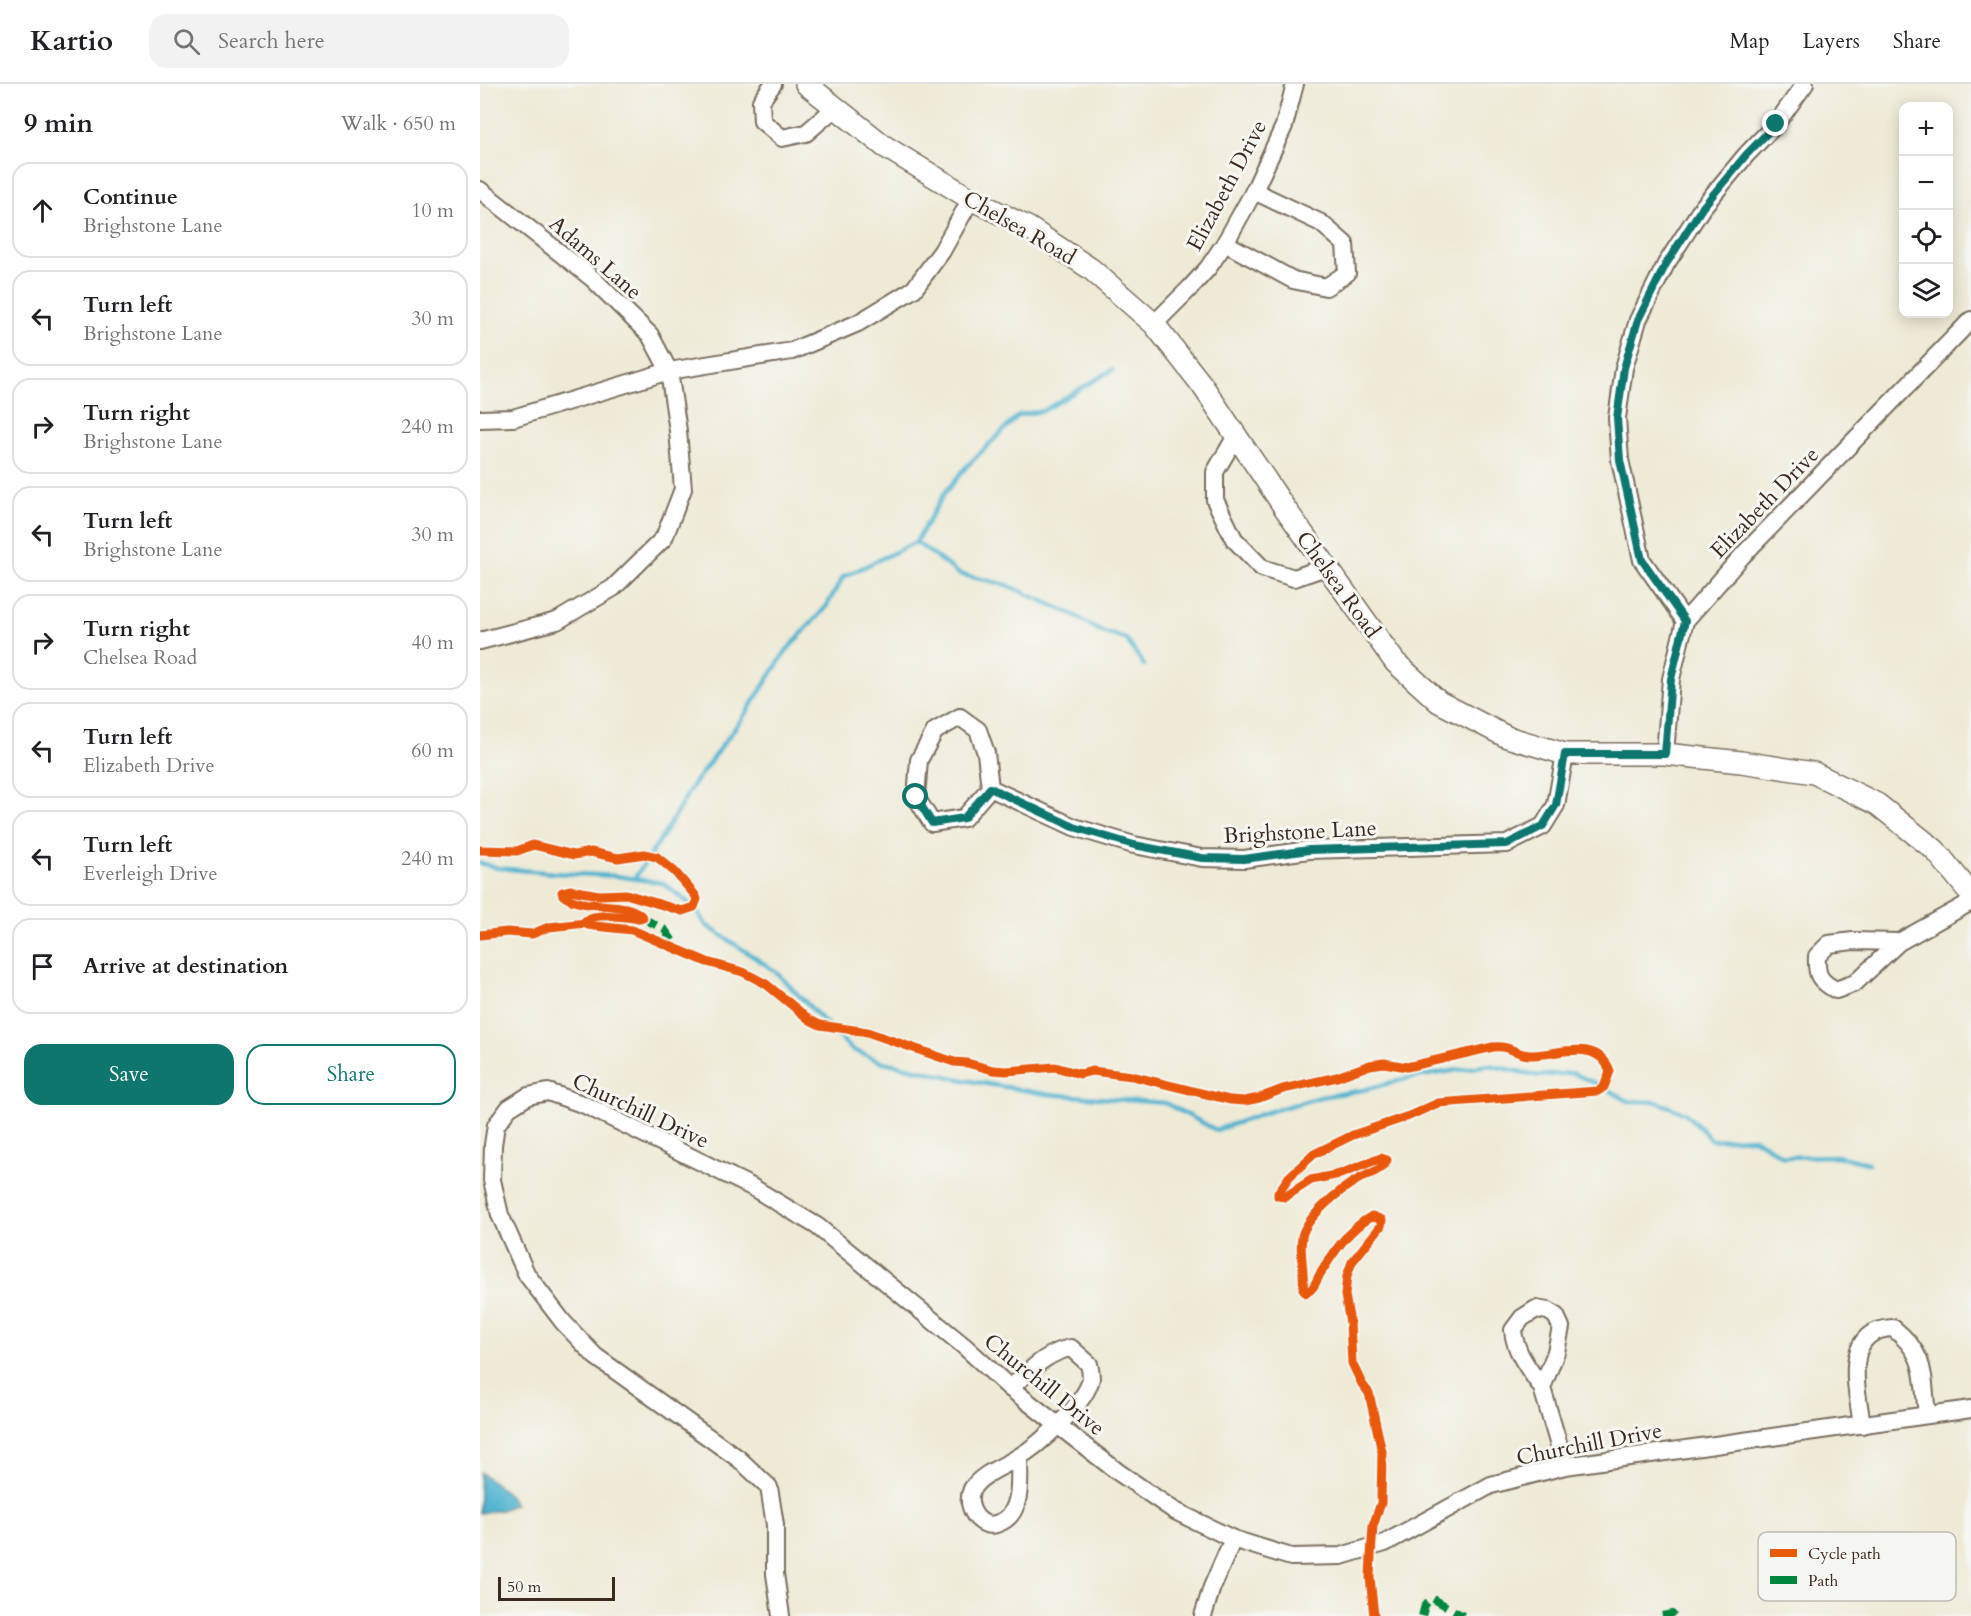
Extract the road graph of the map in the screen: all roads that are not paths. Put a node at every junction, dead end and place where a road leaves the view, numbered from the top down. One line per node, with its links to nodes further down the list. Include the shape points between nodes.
1 (773, 84): 5 (street, via 761,101 762,121 782,138 806,133)
2 (806, 84): 5 (street, Chelsea Road)
3 (1294, 84): 7 (street, Elizabeth Drive, via 1284,126)
4 (1805, 84): 16 (street, via 1776,124 1702,208 1666,264 1638,320 1624,368 1617,418 1620,460 1642,560)
5 (835, 108): 8 (street, Chelsea Road, via 885,146)
6 (480, 190): 12 (street, Adams Lane, via 593,279 650,336)
7 (1254, 191): 9 (street, Elizabeth Drive); 9 (street, via 1321,223 1345,244 1347,273 1326,286 1293,279)
8 (971, 199): 11 (street, Chelsea Road, via 1029,228 1091,269); 12 (street, via 942,251 914,290 858,323 792,351)
9 (1225, 243): 11 (street, Elizabeth Drive, via 1208,268)
10 (1971, 320): 16 (street, Elizabeth Drive, via 1708,592)
11 (1154, 324): 14 (street, Chelsea Road)
12 (669, 371): 13 (street, via 513,418); 17 (street, Adams Lane, via 683,489 664,538 613,588 557,621)
13 (480, 419)
14 (1236, 436): 15 (street, Chelsea Road); 15 (street, via 1215,472 1215,500 1234,539 1262,568 1294,578)
15 (1326, 567): 18 (street, Chelsea Road, via 1395,662 1439,702 1507,737)
16 (1685, 621): 19 (street, Elizabeth Drive, via 1671,679)
17 (480, 641)
18 (1565, 754): 19 (street, Chelsea Road); 20 (street, Brighstone Lane, via 1556,805 1543,826 1507,844 1309,850 1244,859 1202,858 1134,845 1074,827)
19 (1665, 754): 21 (street, Chelsea Road, via 1814,773 1877,804 1935,850)
20 (990, 788): 20 (street, via 986,753 978,730 960,717 935,731 919,760 916,797 932,823 964,818)
21 (1971, 894)
22 (1971, 902): 23 (street)
23 (1899, 942): 23 (street, via 1829,944 1817,956 1817,971 1824,984 1836,990 1846,987)
24 (1010, 1388): 29 (street, Churchill Drive); 29 (street, via 1051,1354 1071,1348 1082,1356 1089,1364 1090,1378 1084,1393); 33 (street, Churchill Drive, via 817,1226 752,1187 585,1105 548,1092 528,1096 509,1108 496,1125 492,1180 500,1215 526,1275 595,1356 739,1459 769,1487)
25 (1542, 1388): 31 (street)
26 (1971, 1408): 27 (street, Churchill Drive)
27 (1927, 1414): 28 (street, Churchill Drive); 28 (street, via 1921,1359 1893,1328 1880,1328 1858,1347 1856,1379)
28 (1862, 1425): 31 (street, Churchill Drive)
29 (1059, 1426): 30 (street); 32 (street, Churchill Drive, via 1175,1511)
30 (1019, 1457)
31 (1565, 1466): 32 (street, Churchill Drive, via 1491,1485 1385,1543 1341,1556 1291,1557)
32 (1233, 1539): 34 (street)
33 (782, 1616)
34 (1203, 1616)

